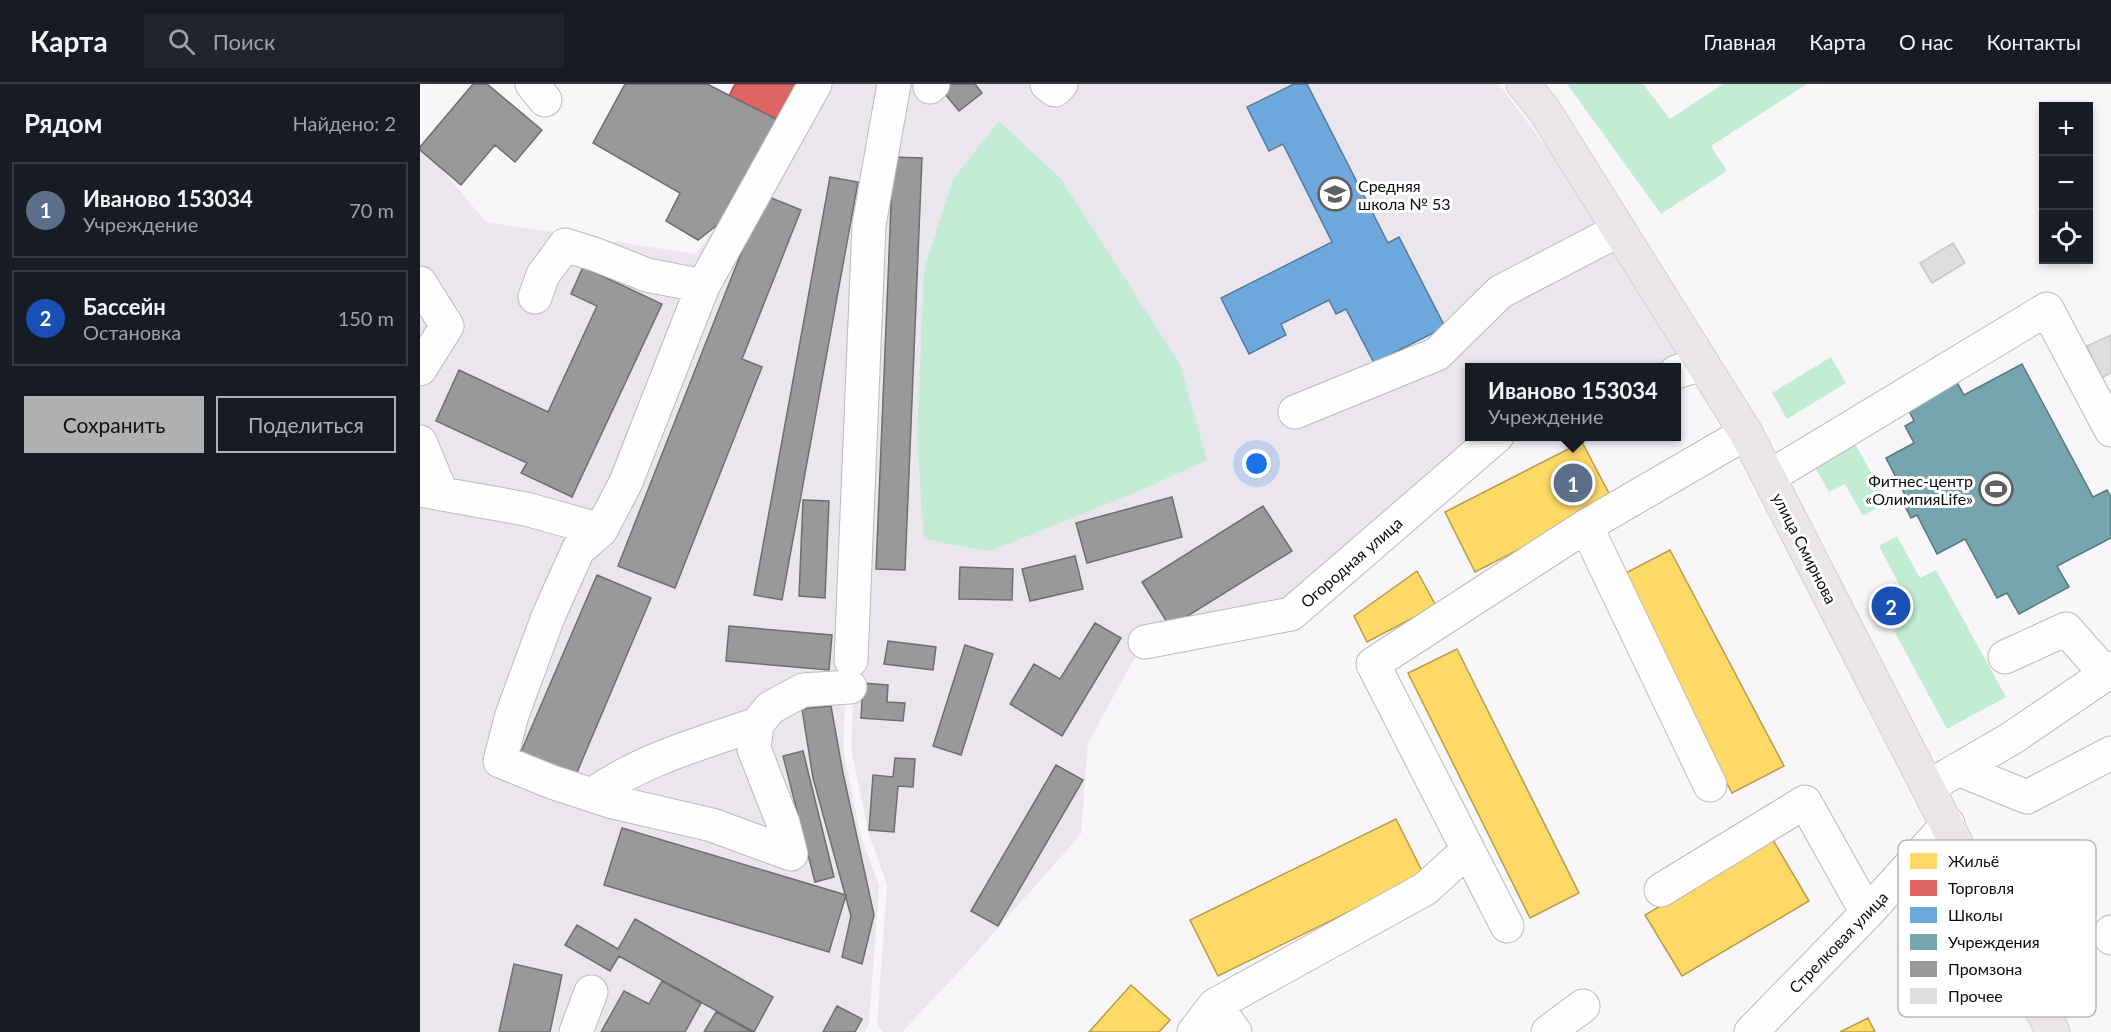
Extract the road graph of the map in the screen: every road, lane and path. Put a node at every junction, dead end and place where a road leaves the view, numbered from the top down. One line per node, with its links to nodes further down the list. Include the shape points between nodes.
1 (815, 84): 8 (street)
2 (894, 84): 24 (street, via 869,225 850,673 803,690 770,708)
3 (1047, 84): 4 (street, via 1055,90)
4 (1061, 84)
5 (1523, 84): 6 (main road, улица Смирнова, via 1544,110)
6 (1619, 230): 10 (main road, улица Смирнова); 12 (street, via 1500,292 1437,354)
7 (420, 283): 11 (street, via 447,326)
8 (703, 286): 9 (street, via 647,275 565,245 543,275); 20 (street, via 626,482)
9 (535, 297)
10 (1690, 368): 14 (main road, улица Смирнова)
11 (420, 369)
12 (1295, 412)
13 (2111, 430): 17 (street, via 2047,309)
14 (1746, 433): 17 (main road, улица Смирнова); 19 (street)
15 (1491, 441): 21 (street, Огородная улица, via 1291,614)
16 (420, 442): 18 (street)
17 (1769, 477): 28 (main road, улица Смирнова)
18 (430, 491): 20 (street, via 526,509)
19 (1586, 526): 27 (street); 33 (street, via 1373,664)
20 (601, 530): 29 (street, via 578,550 548,617 512,715 500,761)
21 (1145, 642)
22 (2005, 657): 23 (street, via 2066,629)
23 (2108, 671): 26 (street, via 2012,738)
24 (757, 724): 29 (street, via 615,778); 29 (street, via 754,749 791,854 712,825)
25 (2111, 753): 26 (street, via 2027,797)
26 (1958, 769): 28 (street)
27 (1710, 784)
28 (1928, 787): 30 (main road, улица Смирнова)
29 (592, 795)
30 (1948, 824): 31 (street, Стрелковая улица); 32 (main road, улица Смирнова)
31 (1933, 840)
32 (1956, 840)
33 (1468, 850): 37 (street); 41 (street, via 1425,889)
34 (1898, 879): 36 (street, Стрелковая улица)
35 (1661, 890): 36 (street, via 1805,802)
36 (1867, 913): 48 (street, Стрелковая улица)
37 (1507, 926)
38 (2111, 932): 39 (street)
39 (2111, 938)
40 (591, 992): 44 (street)
41 (1215, 1005): 45 (street); 46 (street)
42 (1583, 1006): 47 (street)
43 (2045, 1017): 49 (main road, улица Смирнова)
44 (576, 1032)
45 (1194, 1032)
46 (1235, 1032)
47 (1548, 1032)
48 (1751, 1032)
49 (2053, 1032)

